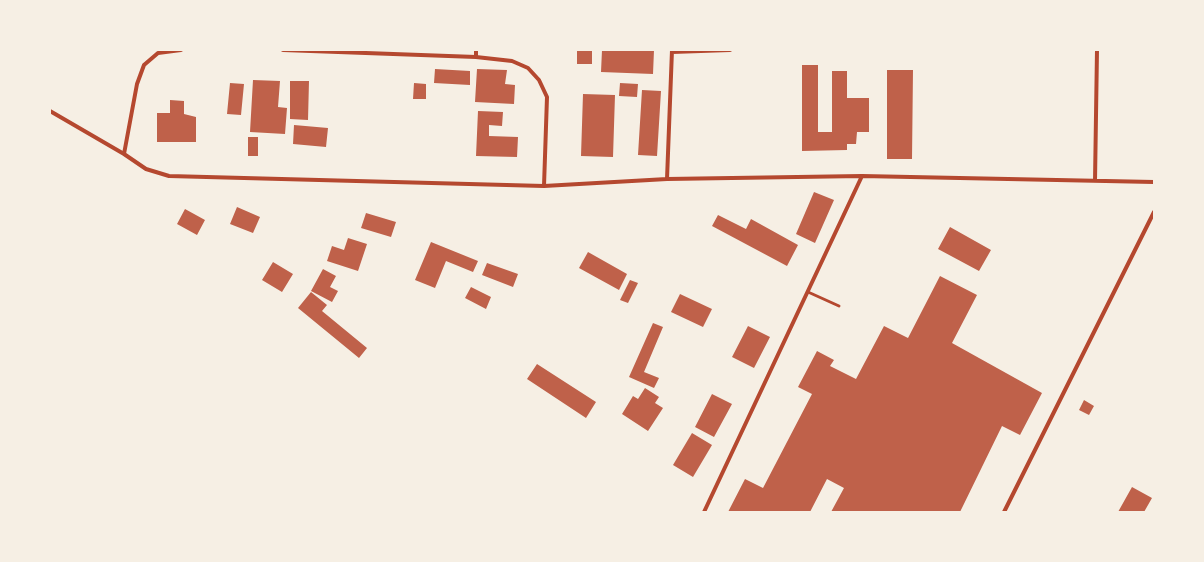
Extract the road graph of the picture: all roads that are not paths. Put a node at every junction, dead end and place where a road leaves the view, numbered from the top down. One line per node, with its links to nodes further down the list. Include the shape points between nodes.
1 (181, 50): 9 (street, via 158,53 144,65 137,84)
2 (283, 50): 7 (street)
3 (476, 50): 7 (street)
4 (730, 50): 6 (street)
5 (1097, 50): 12 (street)
6 (672, 51): 11 (street)
7 (476, 57): 14 (street, via 512,61 528,68 539,80 547,97)
8 (50, 111): 9 (street)
9 (124, 154): 14 (street, via 146,169 169,176)
10 (862, 176): 11 (street); 12 (street); 16 (street)
11 (667, 179): 14 (street)
12 (1096, 181): 13 (street)
13 (1154, 182)
14 (544, 186)
15 (1154, 212): 19 (street)
16 (808, 292): 17 (lane); 18 (street)
17 (839, 306)
18 (704, 512)
19 (1004, 512)

